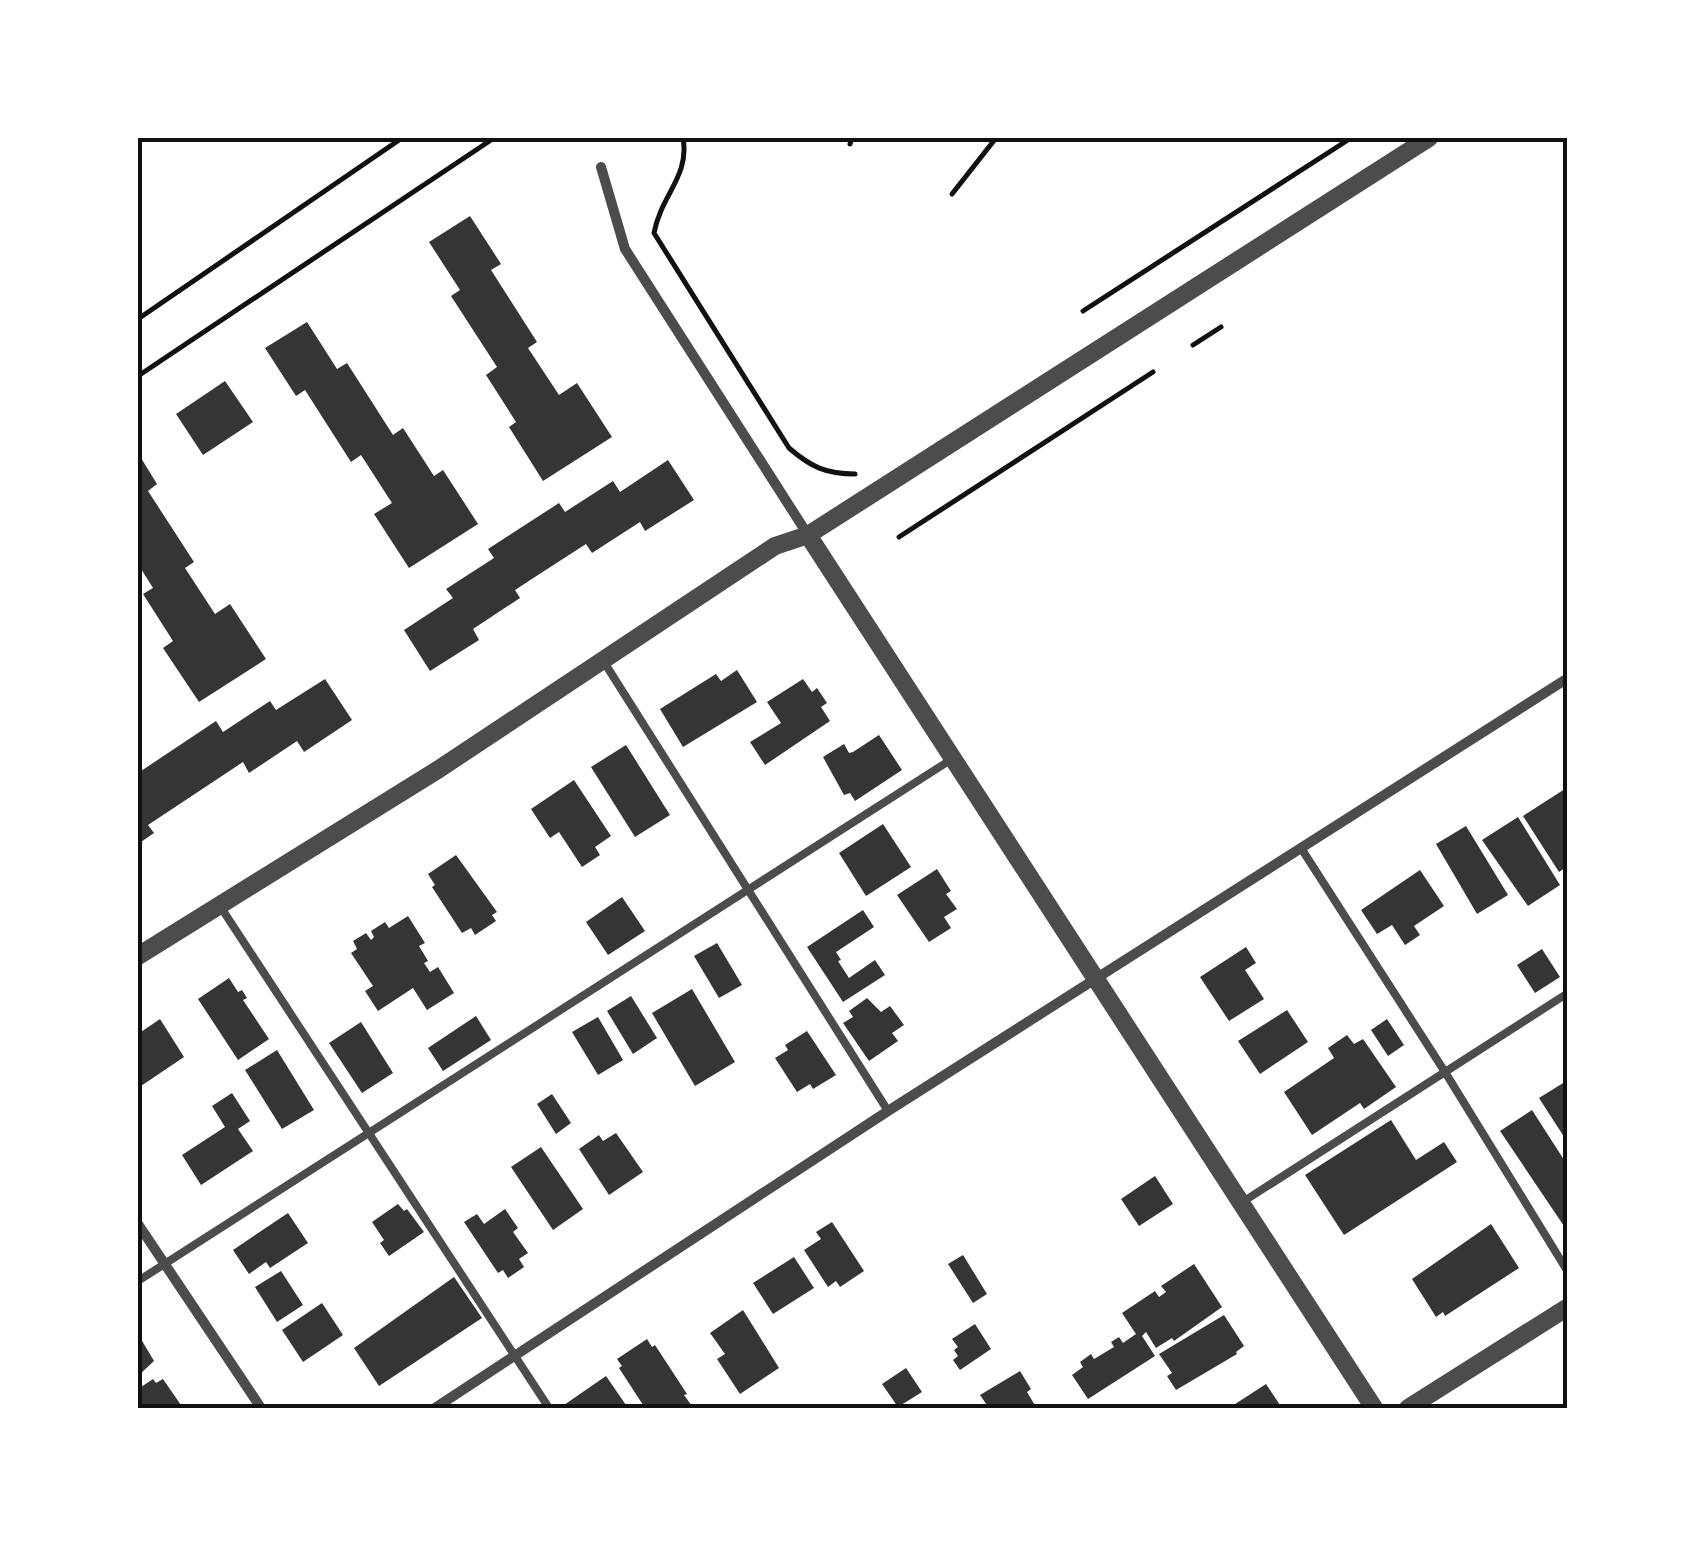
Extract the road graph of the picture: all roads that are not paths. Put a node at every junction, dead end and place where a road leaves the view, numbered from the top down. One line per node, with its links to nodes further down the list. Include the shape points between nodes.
1 (1429, 138): 3 (street)
2 (601, 167): 3 (street, via 625,249)
3 (808, 534): 4 (street, via 775,546); 6 (street)
4 (602, 658): 8 (lane); 9 (street)
5 (1568, 678): 7 (street)
6 (952, 759): 8 (lane); 11 (street)
7 (1301, 848): 11 (street); 13 (lane)
8 (746, 890): 14 (lane); 15 (lane)
9 (219, 906): 10 (street); 15 (lane)
10 (138, 956)
11 (1097, 980): 14 (street); 16 (street)
12 (1568, 993): 13 (lane)
13 (1445, 1072): 16 (lane); 19 (lane)
14 (888, 1111): 22 (street)
15 (369, 1133): 18 (lane); 22 (lane)
16 (1241, 1202): 26 (street)
17 (138, 1224): 18 (street)
18 (164, 1264): 20 (lane); 23 (street)
19 (1568, 1272)
20 (138, 1281)
21 (1568, 1307): 27 (street)
22 (515, 1356): 24 (street); 25 (lane)
23 (261, 1408)
24 (435, 1408)
25 (549, 1408)
26 (1374, 1408)
27 (1408, 1408)

